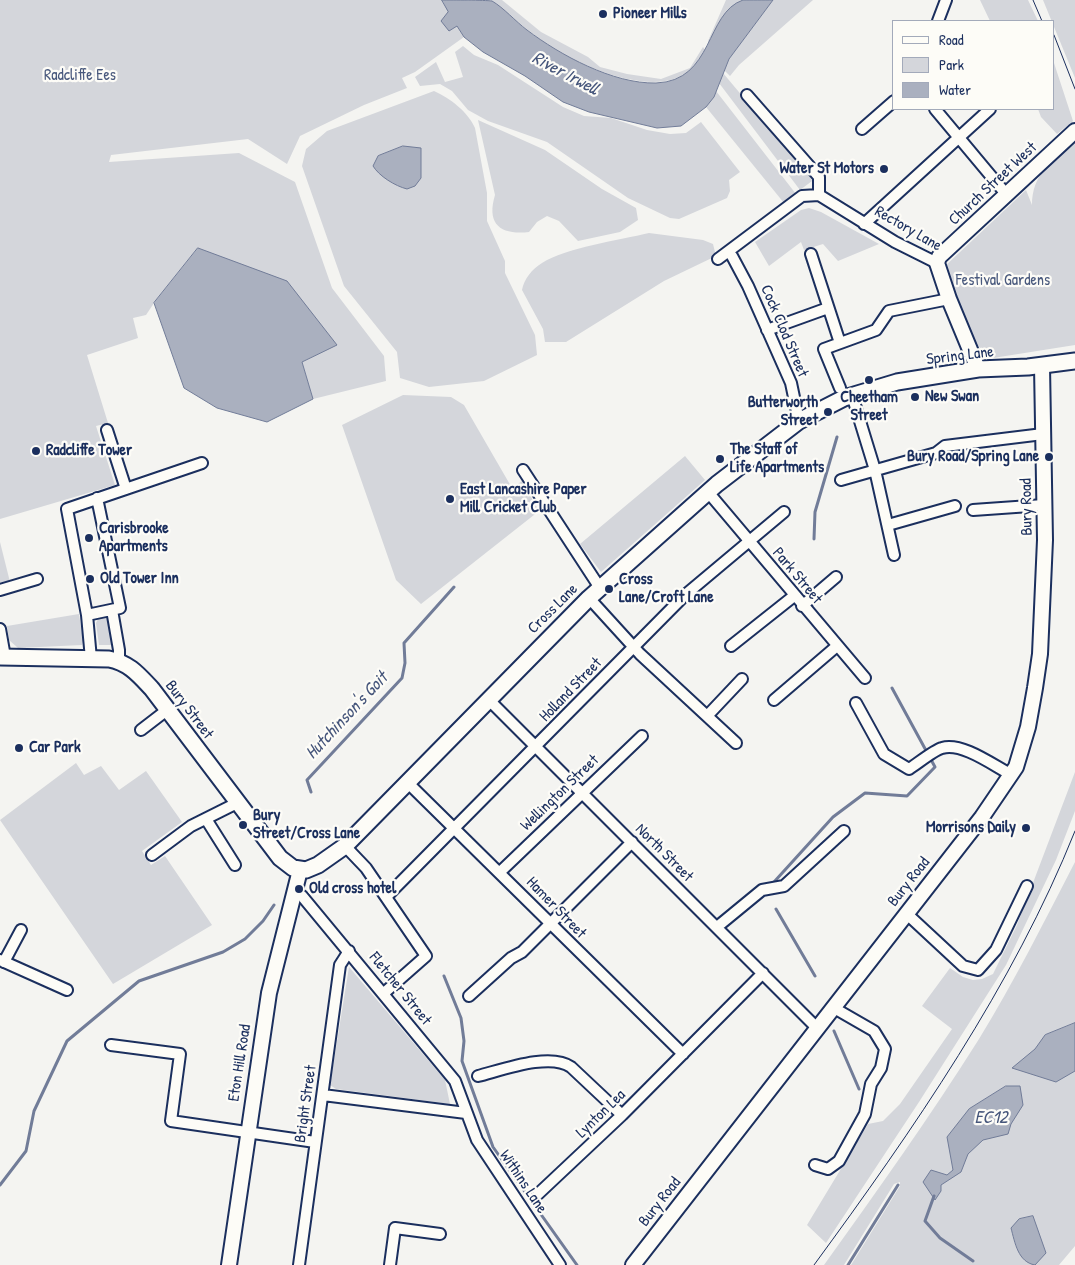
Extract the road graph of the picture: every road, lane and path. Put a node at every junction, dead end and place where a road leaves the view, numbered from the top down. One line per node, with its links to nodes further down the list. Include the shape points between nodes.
1 (946, 0): 2 (street)
2 (938, 20)
3 (748, 94): 11 (street, via 819,177)
4 (892, 103): 7 (street)
5 (936, 110): 9 (street)
6 (989, 110): 9 (street)
7 (862, 129)
8 (1075, 132): 10 (street, Church Street West)
9 (959, 138): 10 (street); 12 (street)
10 (1006, 194): 16 (street, Church Street West)
11 (819, 195): 12 (street, Rectory Lane); 15 (street, via 802,196)
12 (864, 224): 16 (street, Rectory Lane)
13 (811, 254): 18 (street)
14 (732, 256): 19 (street, Cock Clod Street)
15 (718, 259)
16 (937, 263): 17 (street, Rectory Lane)
17 (949, 300): 20 (street, via 896,308 885,314 876,330); 23 (street, Rectory Lane)
18 (828, 308): 19 (street); 20 (street)
19 (767, 330): 25 (street, Cock Clod Street, via 791,383)
20 (840, 343): 24 (street, via 824,349)
21 (1075, 361): 22 (main road, Spring Lane)
22 (1042, 366): 23 (main road, Spring Lane); 27 (street, Bury Road)
23 (978, 369): 24 (main road, Spring Lane)
24 (846, 392): 25 (main road, Cross Lane); 30 (street)
25 (799, 421): 33 (main road, Cross Lane)
26 (107, 430): 32 (street)
27 (1043, 434): 30 (street, via 954,444 939,452); 35 (street, Bury Road)
28 (202, 463): 32 (street)
29 (523, 470): 44 (street)
30 (875, 470): 31 (street); 39 (street)
31 (841, 480)
32 (126, 489): 34 (street)
33 (708, 492): 40 (street, Park Street); 44 (main road, Cross Lane)
34 (96, 498): 49 (street); 50 (street, via 67,509)
35 (1044, 505): 37 (street); 69 (street, Bury Road, via 1040,654 1028,727)
36 (955, 506): 39 (street)
37 (973, 510)
38 (784, 512): 40 (street, Holland Street)
39 (888, 525): 41 (street)
40 (749, 542): 46 (street, Park Street); 52 (street, Holland Street, via 686,595)
41 (894, 555)
42 (836, 577): 48 (street)
43 (37, 579): 45 (street)
44 (600, 588): 47 (main road, Cross Lane)
45 (0, 590)
46 (794, 596): 48 (street, Park Street); 53 (street)
47 (589, 598): 52 (street); 60 (main road, Cross Lane)
48 (802, 606): 54 (street, Park Street)
49 (116, 609): 50 (street); 57 (street)
50 (87, 615): 56 (street)
51 (0, 629): 55 (street)
52 (634, 646): 64 (street); 68 (street, Holland Street)
53 (731, 646)
54 (837, 646): 58 (street, Park Street); 61 (street)
55 (2, 657): 56 (main road)
56 (91, 659): 57 (main road)
57 (119, 661): 63 (main road, Bury Street, via 132,668)
58 (864, 678)
59 (742, 679): 64 (street)
60 (489, 700): 68 (street, North Street); 70 (main road, Cross Lane, via 458,728)
61 (774, 700)
62 (856, 703): 69 (street, via 884,754 908,769 942,748 978,755)
63 (167, 710): 65 (street); 72 (main road, Bury Street)
64 (708, 714): 67 (street)
65 (141, 730)
66 (642, 736): 71 (street, Wellington Street)
67 (736, 743)
68 (537, 747): 71 (street, North Street); 74 (street, Holland Street)
69 (1012, 775): 85 (street, Bury Road)
70 (408, 783): 74 (street, Hamer Street); 77 (main road, Cross Lane)
71 (582, 792): 76 (street, North Street); 81 (street, Wellington Street)
72 (237, 803): 73 (street); 80 (main road, Bury Street, via 287,865)
73 (206, 819): 78 (street); 79 (street)
74 (455, 829): 81 (street, Hamer Street); 84 (street, Holland Street)
75 (844, 831): 87 (street, via 784,886 762,890)
76 (632, 842): 86 (street); 87 (street, North Street)
77 (345, 846): 80 (main road, Cross Lane, via 318,865); 84 (street)
78 (152, 855)
79 (235, 865)
80 (300, 870): 83 (street, Eton Hill Road)
81 (500, 872): 86 (street, Hamer Street)
82 (1027, 886): 85 (street, via 996,950 978,970 963,966)
83 (295, 894): 89 (street, Fletcher Street, via 302,896); 103 (street, Eton Hill Road, via 269,993)
84 (387, 896): 93 (street, via 426,956)
85 (907, 914): 95 (street, Bury Road)
86 (550, 926): 94 (street); 98 (street, Hamer Street)
87 (716, 927): 91 (street, North Street)
88 (21, 930): 90 (street)
89 (349, 951): 93 (street, Fletcher Street); 100 (street, Bright Street, via 340,965)
90 (2, 961): 92 (street)
91 (762, 973): 96 (street, North Street); 98 (street, Lynton Lea)
92 (67, 990)
93 (384, 993): 101 (street, Fletcher Street, via 455,1080)
94 (468, 996)
95 (834, 1008): 96 (street, Bury Road); 105 (street, via 874,1031 885,1049 881,1068 871,1084 865,1114 839,1161 828,1169)
96 (817, 1028): 112 (street, Bury Road)
97 (111, 1045): 103 (street, via 180,1054 171,1121)
98 (683, 1054): 102 (street, Lynton Lea)
99 (478, 1076): 102 (street, via 543,1061 561,1062 571,1067)
100 (323, 1095): 101 (street); 104 (street, Bright Street)
101 (466, 1113): 111 (street, Withins Lane, via 477,1140)
102 (622, 1116): 106 (street, Lynton Lea)
103 (247, 1132): 104 (street); 108 (street, Eton Hill Road)
104 (315, 1142): 109 (street, Bright Street)
105 (815, 1165)
106 (538, 1194)
107 (440, 1234): 110 (street, via 395,1228)
108 (228, 1265)
109 (299, 1265)
110 (390, 1265)
111 (560, 1265)
112 (633, 1265)

